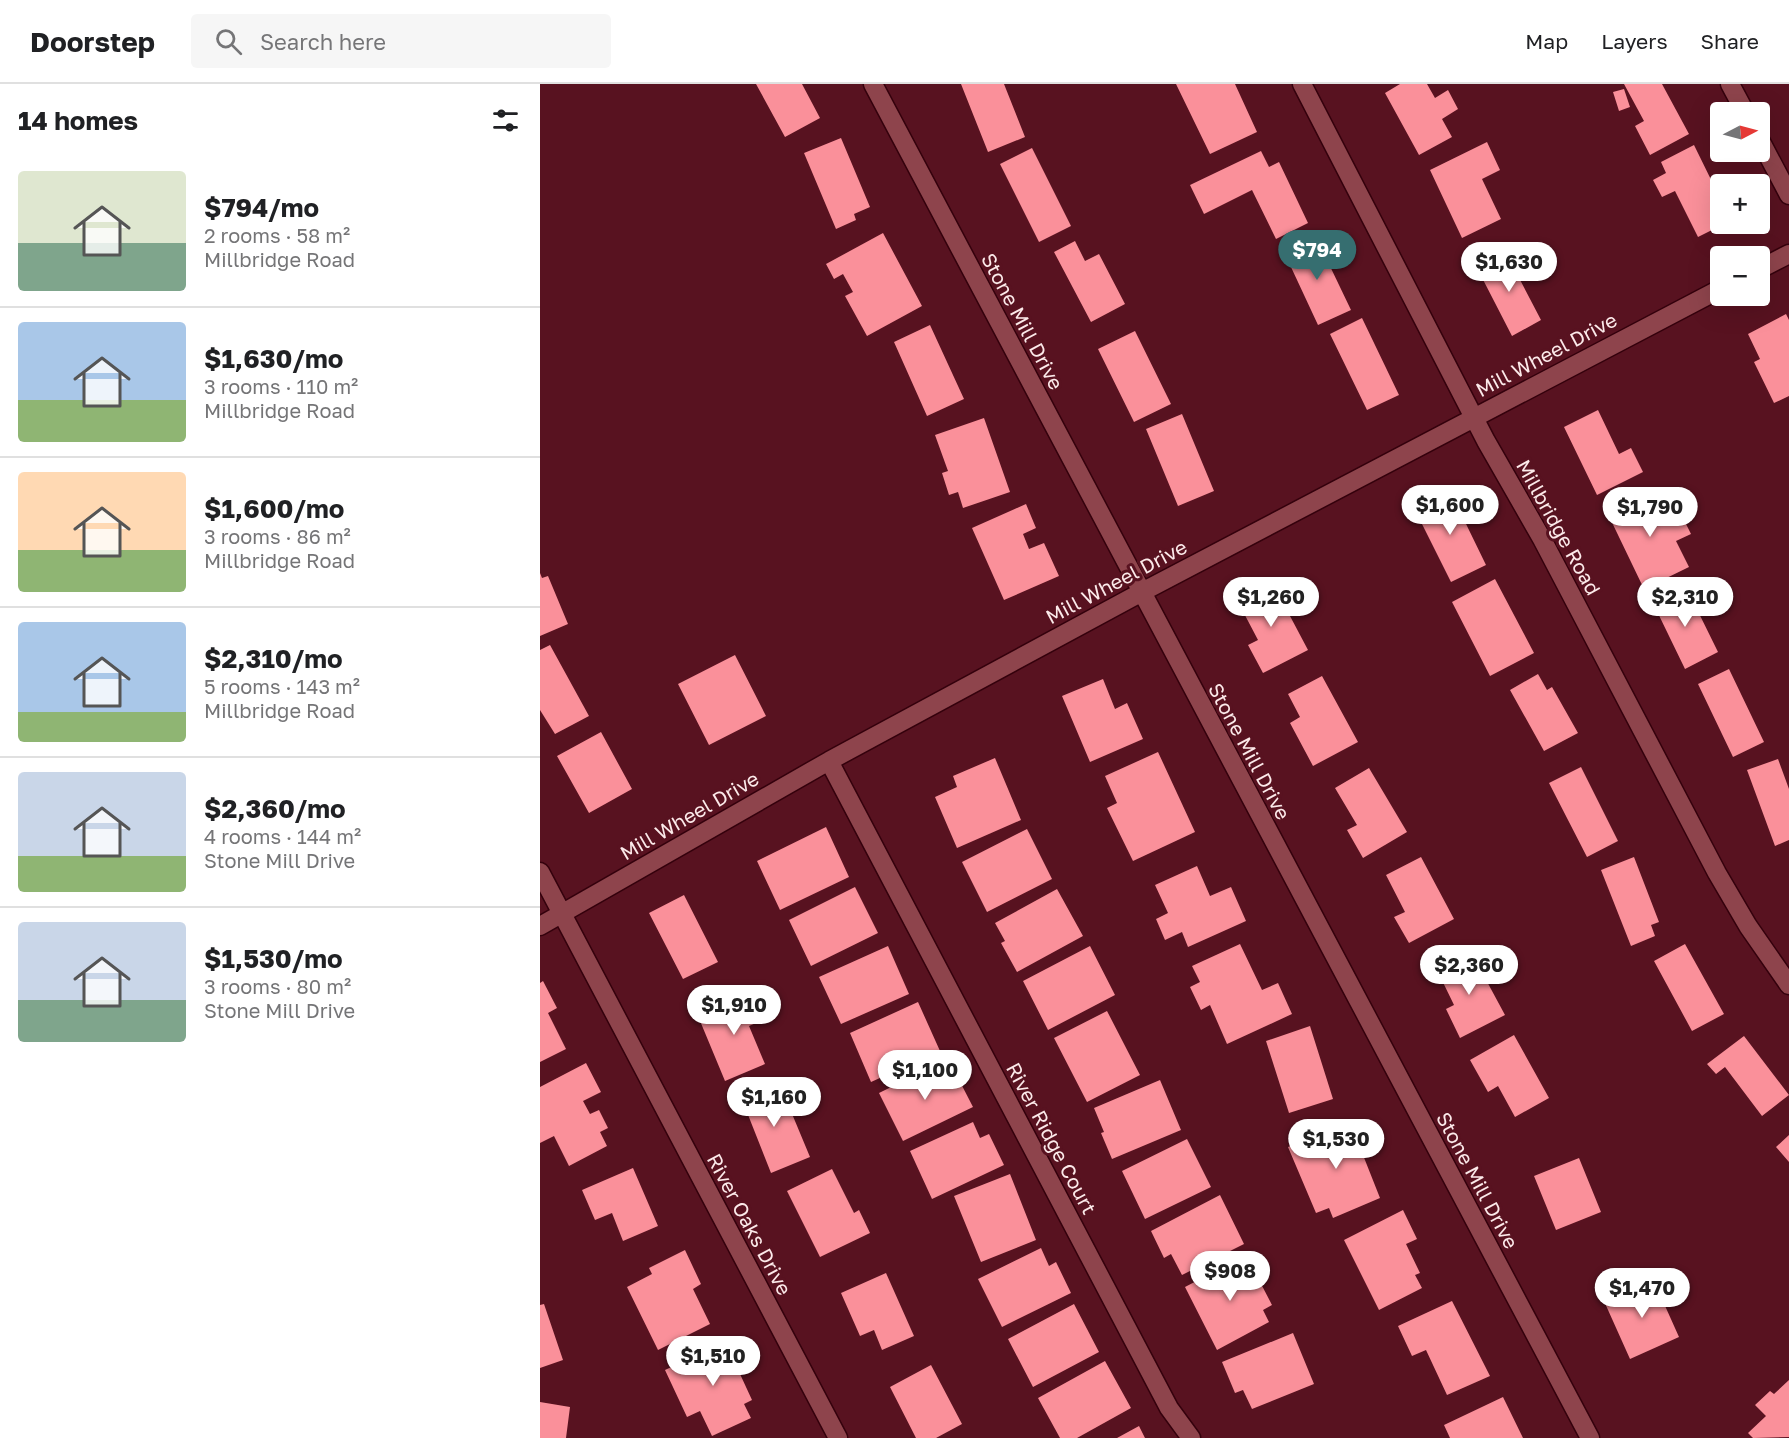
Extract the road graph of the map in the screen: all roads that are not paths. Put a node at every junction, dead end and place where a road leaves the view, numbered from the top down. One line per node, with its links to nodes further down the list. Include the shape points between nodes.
1 (873, 84): 11 (street, Stone Mill Drive)
2 (1302, 84): 10 (street, Millbridge Road)
3 (1730, 84): 4 (street)
4 (1740, 102)
5 (1770, 159): 6 (street)
6 (1789, 195)
7 (1789, 254): 8 (street)
8 (1770, 264)
9 (1710, 294): 10 (street, Mill Wheel Drive)
10 (1474, 418): 11 (street, Mill Wheel Drive); 16 (street, Millbridge Road, via 1717,873)
11 (1142, 592): 12 (street, Mill Wheel Drive); 19 (street, Stone Mill Drive)
12 (829, 761): 14 (street, Mill Wheel Drive); 18 (street, River Ridge Court, via 1169,1408)
13 (540, 872): 14 (street, River Oaks Drive)
14 (562, 915): 15 (street, Mill Wheel Drive); 17 (street, River Oaks Drive)
15 (540, 926)
16 (1789, 985)
17 (838, 1438)
18 (1191, 1438)
19 (1590, 1438)

